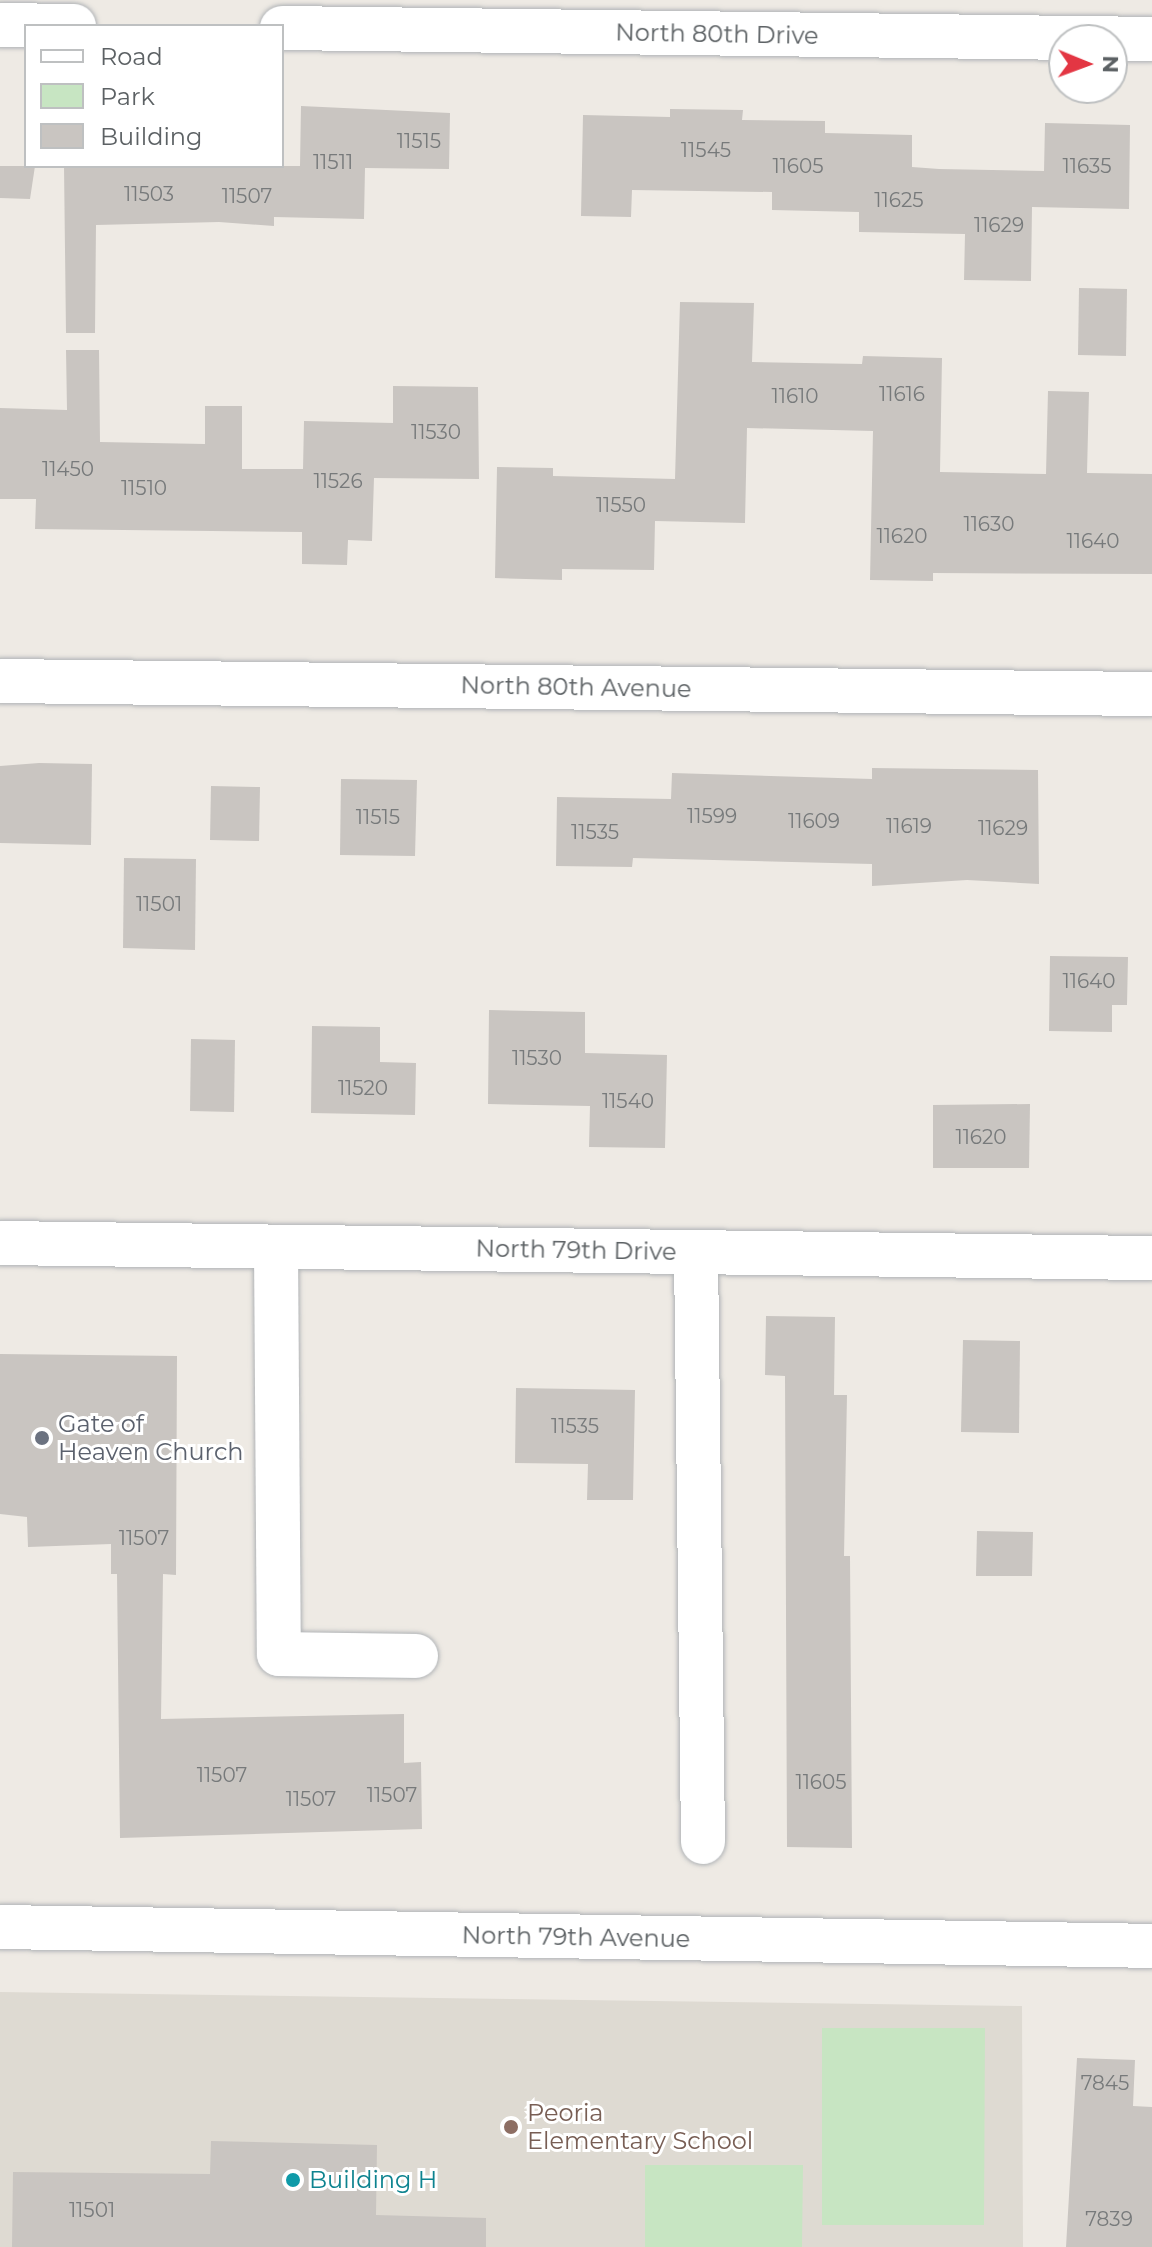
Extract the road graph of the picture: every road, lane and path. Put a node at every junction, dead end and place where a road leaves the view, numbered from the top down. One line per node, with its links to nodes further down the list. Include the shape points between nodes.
1 (0, 25): 2 (street)
2 (24, 25)
3 (284, 28): 4 (street, North 80th Drive)
4 (1152, 39)
5 (0, 681): 6 (street, North 80th Avenue)
6 (1152, 694)
7 (0, 1243): 8 (street, North 79th Drive)
8 (276, 1247): 9 (street, North 79th Drive); 11 (street, via 279,1654)
9 (696, 1252): 10 (street, North 79th Drive); 12 (street)
10 (1152, 1258)
11 (416, 1656)
12 (703, 1842)
13 (0, 1927): 14 (street, North 79th Avenue)
14 (1152, 1946)

